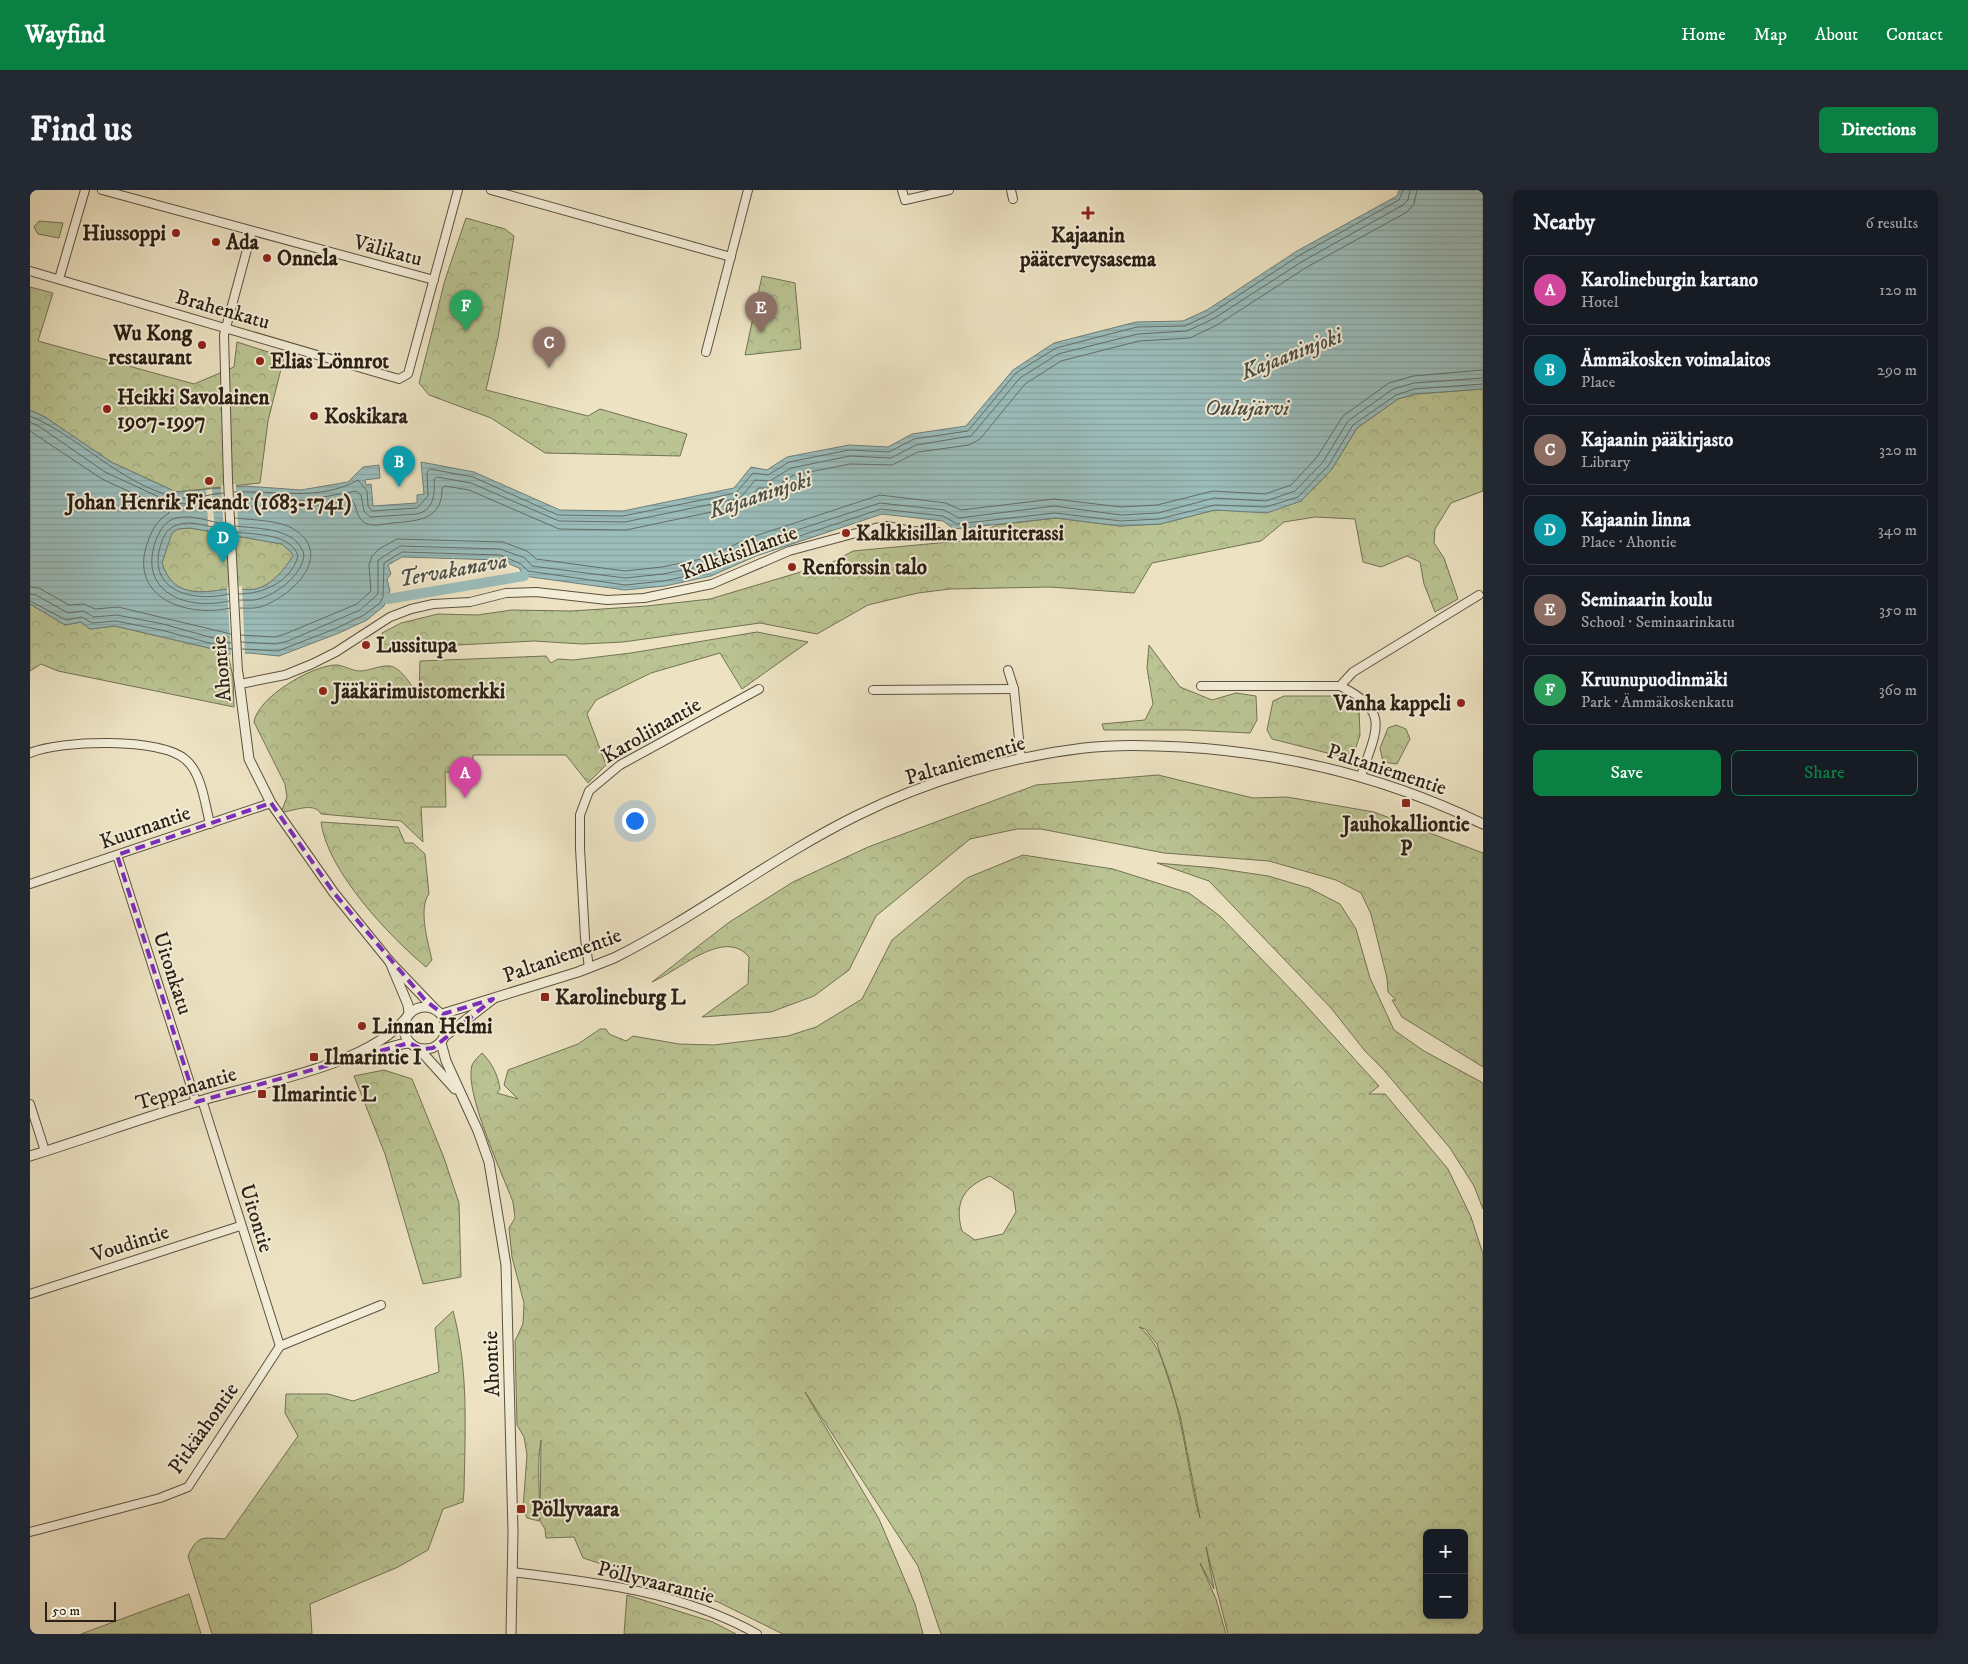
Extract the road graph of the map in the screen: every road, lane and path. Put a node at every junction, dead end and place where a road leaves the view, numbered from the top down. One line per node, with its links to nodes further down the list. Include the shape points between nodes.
1 (85, 190): 14 (street)
2 (102, 190): 11 (street, Välikatu)
3 (458, 190): 15 (street)
4 (491, 190): 9 (street)
5 (748, 190): 12 (street)
6 (902, 190): 7 (street, via 905,200)
7 (949, 190)
8 (1011, 190): 10 (street)
9 (504, 192): 12 (street)
10 (1013, 199)
11 (252, 230): 15 (street, Välikatu); 16 (street, Ahontie)
12 (731, 257): 17 (street)
13 (30, 271): 14 (street, Brahenkatu)
14 (59, 279): 16 (street, Brahenkatu)
15 (434, 280): 16 (street, Brahenkatu, via 408,374 399,378)
16 (225, 328): 21 (street, Ahontie, via 228,481)
17 (706, 352)
18 (938, 532): 22 (street, Kalkkisillantie, via 887,526 875,528 789,550 712,584 644,598 607,600 536,592 506,593 470,602 434,604 390,617 312,664 285,675)
19 (1479, 595): 24 (street, via 1353,672)
20 (1008, 670): 26 (street)
21 (238, 673): 22 (street, Ahontie)
22 (240, 684): 31 (street, Ahontie, via 249,759)
23 (1201, 686): 24 (street)
24 (1340, 686): 30 (street, via 1361,696 1377,720)
25 (759, 689): 37 (street, Karoliinantie, via 620,765 589,790 580,815 580,848)
26 (1014, 689): 27 (street); 29 (street)
27 (873, 690)
28 (30, 753): 32 (street, via 68,744 100,742 176,752 195,771)
29 (1020, 759): 30 (street, Paltaniementie, via 1085,748 1152,745 1278,757); 37 (street, Paltaniementie, via 934,784 857,815 639,945)
30 (1361, 776): 33 (street, Paltaniementie, via 1403,789)
31 (270, 804): 32 (street, Kuurnantie); 36 (street, Ahontie, via 334,893)
32 (210, 824): 34 (street, Kuurnantie)
33 (1483, 824)
34 (117, 855): 35 (street, Kuurnantie); 46 (street, Uitonkatu)
35 (30, 884)
36 (390, 962): 39 (street, Ahontie); 40 (street, Ahontie, via 406,1000)
37 (589, 968): 38 (street, Paltaniementie)
38 (494, 999): 39 (street, Paltaniementie, via 460,1010); 41 (street, Paltaniementie)
39 (438, 1011): 40 (street, via 423,1007); 41 (street, via 447,1025)
40 (408, 1015): 42 (street, via 404,1029); 44 (street, Teppanantie, via 386,1036)
41 (443, 1039): 43 (street, via 433,1048); 45 (street, Ahontie, via 446,1061)
42 (410, 1043): 43 (street); 44 (street, Teppanantie, via 391,1046 366,1056)
43 (419, 1048): 45 (street, Ahontie)
44 (354, 1056): 46 (street, Teppanantie)
45 (463, 1099): 55 (street, Ahontie, via 489,1162 506,1265)
46 (199, 1101): 48 (street, Teppanantie); 50 (street, Uitontie)
47 (30, 1104): 48 (street)
48 (44, 1152): 49 (street, Teppanantie)
49 (30, 1156)
50 (240, 1226): 51 (street, Voudintie); 53 (street, Uitontie)
51 (30, 1294)
52 (381, 1305): 53 (street)
53 (280, 1346): 54 (street, Pitkäahontie, via 188,1487 160,1498)
54 (30, 1532)
55 (512, 1572): 56 (street, Ahontie); 57 (street, Pöllyvaarantie, via 636,1590 733,1621)
56 (511, 1634)
57 (756, 1634)

